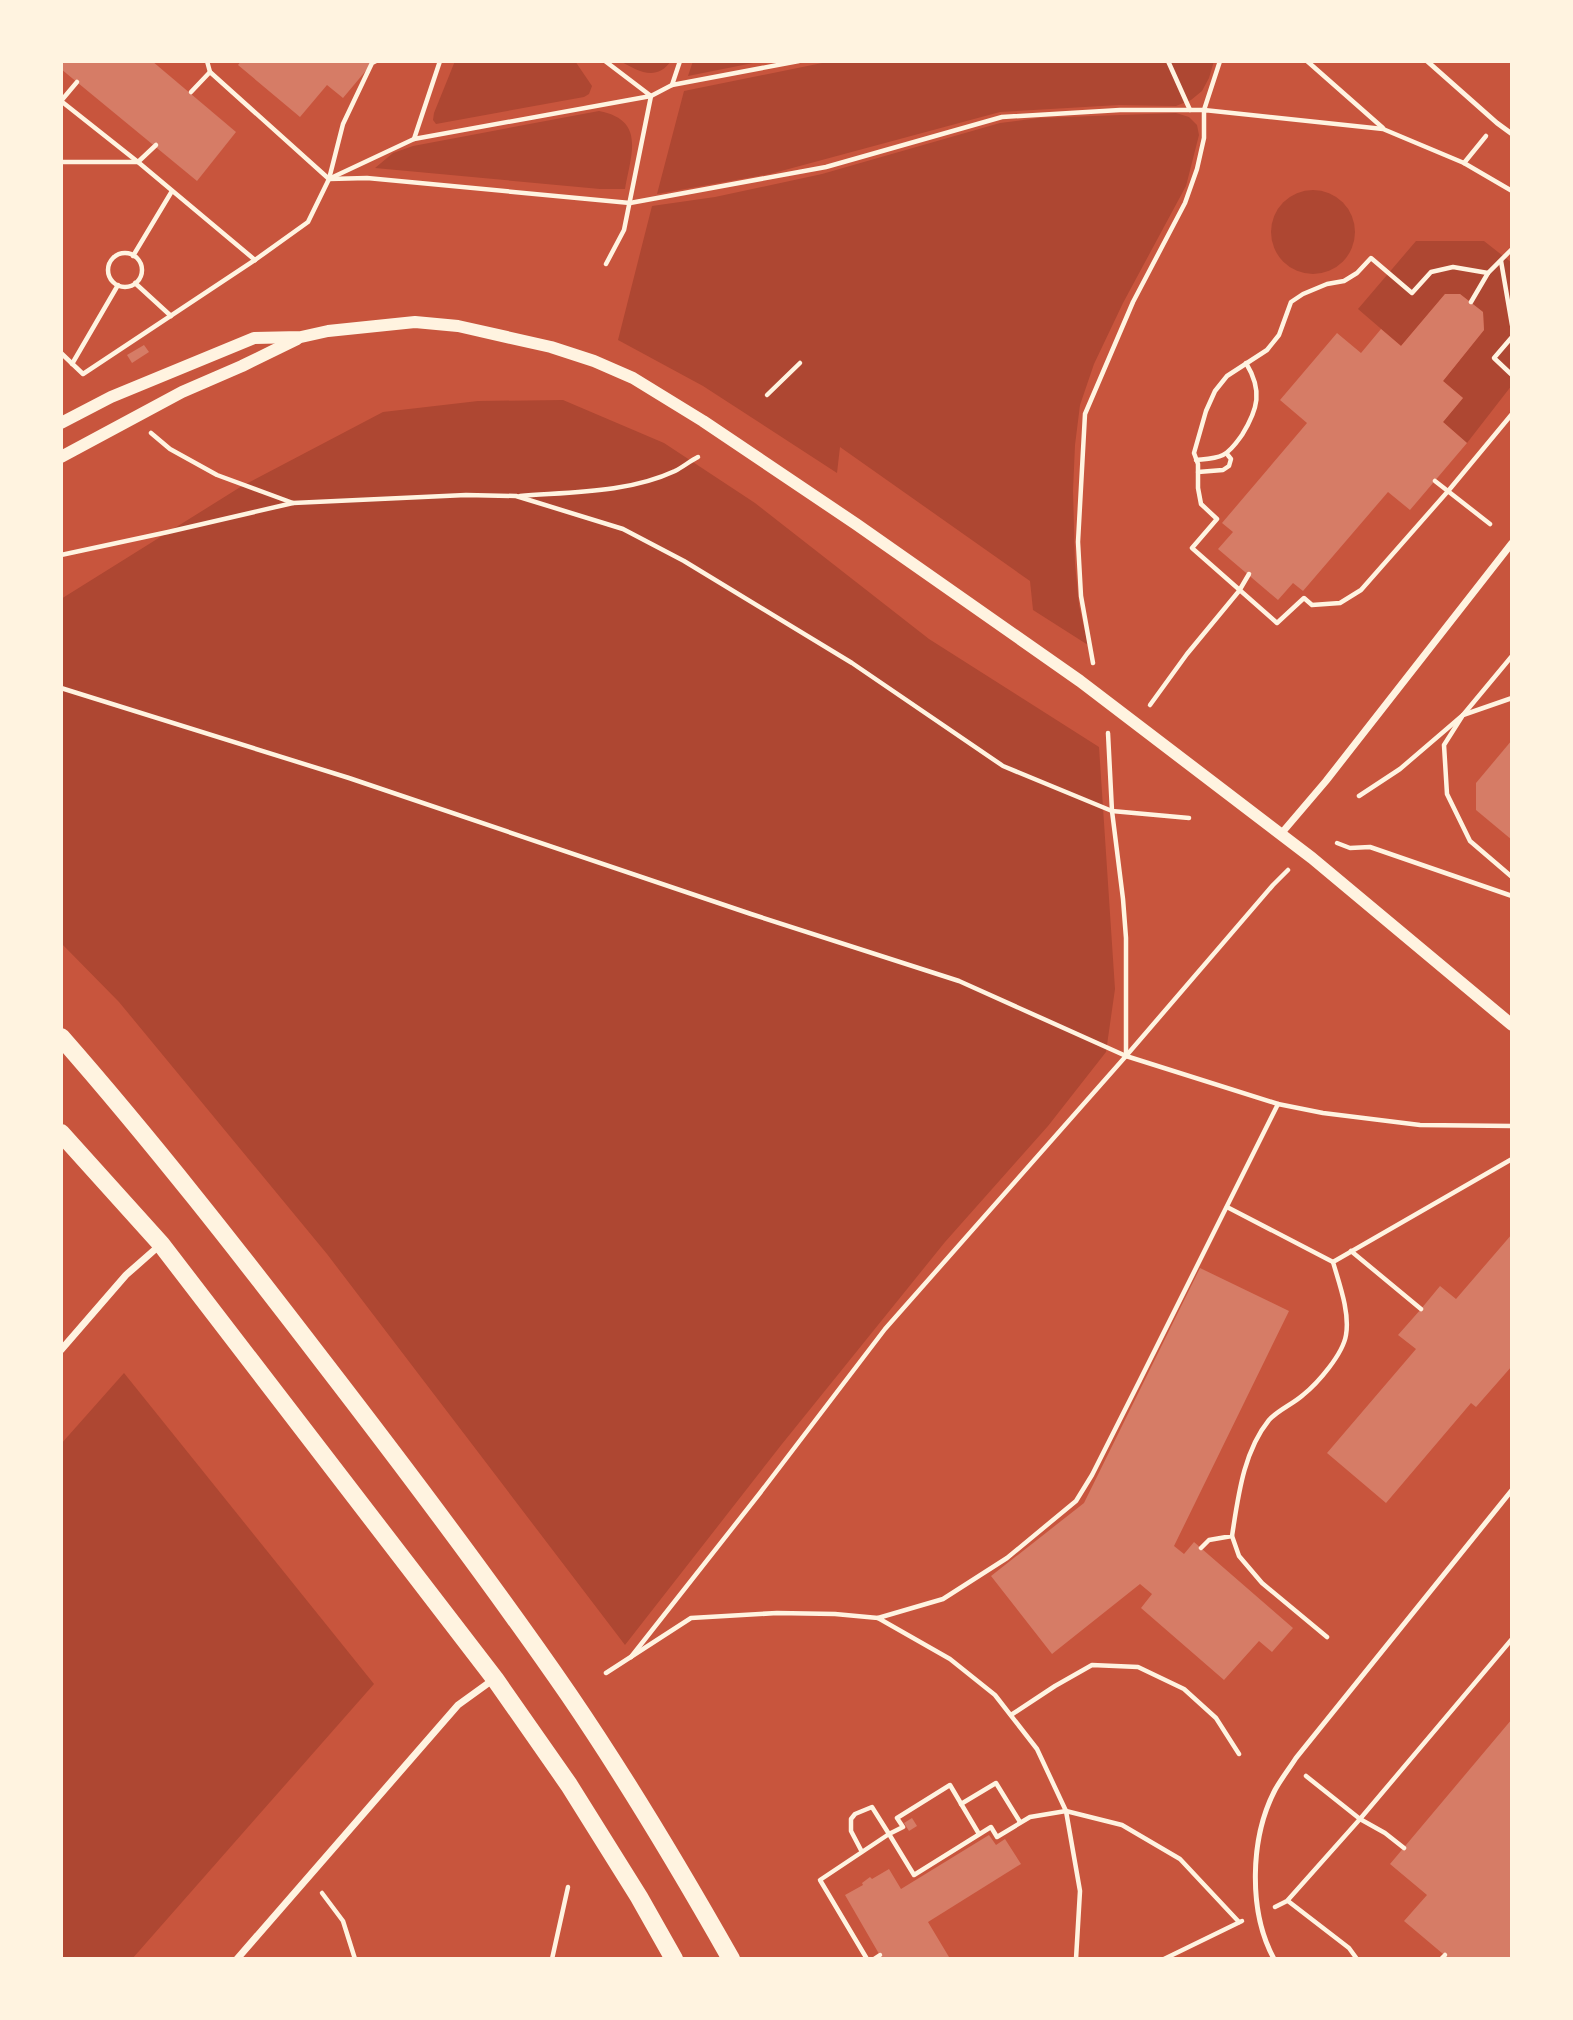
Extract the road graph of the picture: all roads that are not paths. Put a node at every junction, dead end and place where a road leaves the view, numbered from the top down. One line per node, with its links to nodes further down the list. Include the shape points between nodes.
1 (1427, 61): 2 (lane)
2 (1512, 134)
3 (301, 337): 4 (street, via 254,338 110,397); 5 (street, via 182,391); 7 (street, via 415,322 458,326 551,347 633,379 743,447 942,583 1080,681)
4 (61, 423)
5 (61, 457)
6 (1512, 542): 7 (street)
7 (1280, 835): 8 (street)
8 (1512, 1025)
9 (61, 1037): 17 (main road, via 225,1235 477,1566 640,1804)
10 (61, 1133): 11 (main road)
11 (161, 1244): 12 (street, via 126,1275); 14 (main road)
12 (61, 1350)
13 (1512, 1490): 18 (lane, via 1275,1790 1265,1816 1254,1879 1259,1915)
14 (495, 1679): 15 (street, via 458,1706); 16 (main road, via 569,1785)
15 (237, 1959)
16 (674, 1959)
17 (731, 1959)
18 (1274, 1959)

